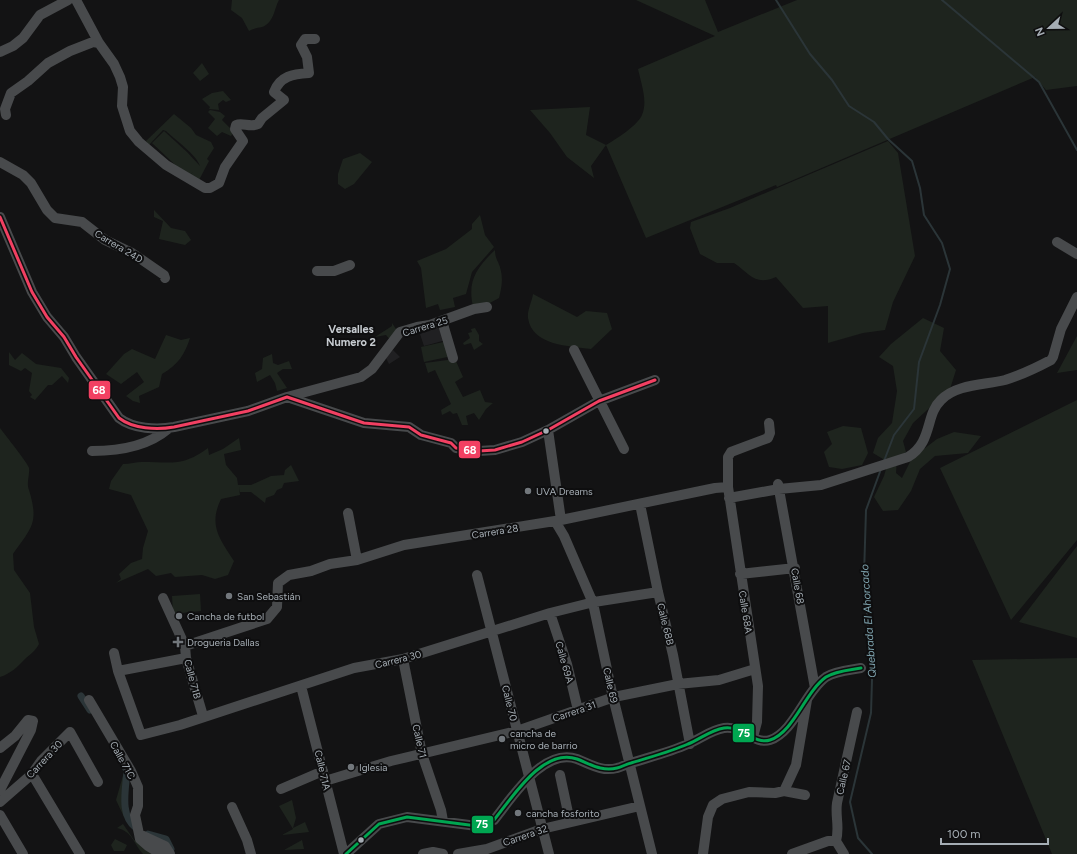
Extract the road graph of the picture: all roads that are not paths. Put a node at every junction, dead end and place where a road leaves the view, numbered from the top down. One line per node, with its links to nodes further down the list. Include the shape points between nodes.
1 (68, 0): 5 (street, via 40,15 23,38)
2 (76, 0): 4 (street)
3 (315, 39): 4 (street, via 305,39 301,45 307,57 309,73 285,78 277,83 274,92 284,100 258,124 236,125 235,129 243,141 225,167 219,183 210,188 205,188 166,165 130,131 122,106 123,87 117,70)
4 (99, 43): 6 (street, via 92,42 48,63 11,93 5,109)
5 (0, 52)
6 (6, 115)
7 (0, 162): 13 (street, Carrera 24D, via 23,175 31,183 54,218 82,222 105,240 164,274)
8 (0, 217): 23 (street, via 32,292 105,400 124,422 135,426)
9 (1057, 242): 10 (street)
10 (1077, 254)
11 (350, 264): 12 (street, via 334,271)
12 (317, 271)
13 (165, 278)
14 (1077, 297): 27 (street, via 1061,329 1051,360 1005,380 959,389 948,394 936,406 928,431 915,453 879,468 822,485)
15 (487, 307): 16 (street, Carrera 25)
16 (442, 321): 18 (street); 20 (street, Carrera 25, via 400,332 372,370 361,377)
17 (574, 350): 21 (street)
18 (454, 358)
19 (655, 380): 21 (street)
20 (287, 397): 23 (street, Carrera 25, via 248,411); 24 (street, via 364,424 409,427 421,434 451,443 456,448 479,451 512,446)
21 (599, 401): 24 (street); 25 (street)
22 (769, 423): 28 (street, Calle 68A, via 768,438 731,452 728,456)
23 (169, 428): 26 (street, via 148,441 132,446 111,451)
24 (548, 430): 31 (street, Calle 69)
25 (624, 449)
26 (92, 451)
27 (779, 486): 28 (street); 33 (street, Calle 68)
28 (728, 492): 29 (street, Carrera 28, via 715,488); 34 (street, Calle 68A)
29 (640, 504): 31 (street, Carrera 28); 36 (street, Calle 68B)
30 (348, 513): 32 (street)
31 (558, 521): 32 (street, Carrera 28, via 404,545); 38 (street, Calle 69)
32 (357, 560): 41 (street, Carrera 28, via 290,575 278,583 277,607 267,618)
33 (795, 568): 34 (street); 50 (street, Calle 68)
34 (740, 574): 46 (street, Calle 68A)
35 (476, 575): 40 (street, Calle 70)
36 (658, 592): 38 (street, Carrera 30); 48 (street, Calle 68B)
37 (163, 598): 41 (street, Calle 71B)
38 (593, 602): 39 (street, Carrera 30); 51 (street, Calle 69)
39 (550, 613): 40 (street, Carrera 30); 54 (street, Calle 69A, via 567,664)
40 (491, 631): 44 (street, Carrera 30); 57 (street, Calle 70)
41 (185, 646): 43 (street, Calle 71B)
42 (114, 653): 47 (street)
43 (186, 658): 47 (street); 56 (street, Calle 71B)
44 (403, 659): 49 (street, Carrera 30, via 354,668); 61 (street, Calle 71)
45 (861, 668): 50 (street, via 826,677)
46 (755, 669): 48 (street, Carrera 31, via 719,680); 58 (street, Calle 68A, via 758,703)
47 (118, 671): 56 (street, Carrera 30, via 141,735)
48 (678, 684): 51 (street, Carrera 31); 59 (street, Calle 68B)
49 (301, 686): 56 (street, Carrera 30); 65 (street, Calle 71A)
50 (815, 688): 52 (street)
51 (614, 697): 54 (street, Carrera 31); 62 (street, Calle 69)
52 (807, 699): 58 (street, via 776,736 768,740); 70 (street, via 796,765)
53 (89, 700): 79 (street, Calle 71C, via 138,787 138,806 135,815)
54 (578, 710): 57 (street, Carrera 31)
55 (858, 712): 80 (street, Calle 67, via 837,803 839,830)
56 (203, 716)
57 (517, 731): 61 (street, Carrera 31); 66 (street, Calle 70)
58 (753, 737): 59 (street, via 739,729 724,728)
59 (690, 744): 62 (street)
60 (0, 748): 69 (street, via 15,736 28,720 33,721 31,730)
61 (422, 754): 65 (street, Carrera 31); 76 (street, Calle 71)
62 (630, 763): 66 (street, via 609,770 571,758 562,758 546,764); 73 (street, Calle 69)
63 (32, 774): 67 (street, Carrera 30, via 70,732); 72 (street, Carrera 30); 82 (street)
64 (560, 775): 77 (street)
65 (324, 776): 68 (street, Carrera 31); 86 (street, Calle 71A)
66 (530, 776): 76 (street, via 490,822 477,826); 78 (street, Calle 70)
67 (98, 782)
68 (281, 789)
69 (0, 790)
70 (784, 791): 71 (street); 92 (street, via 749,792 722,799 714,805 708,817)
71 (805, 795)
72 (0, 802)
73 (640, 806): 77 (street, Carrera 32); 91 (street, Calle 69)
74 (232, 807): 85 (street)
75 (0, 815): 81 (street)
76 (443, 821): 86 (street, via 407,817 382,822)
77 (570, 822): 78 (street, Carrera 32)
78 (542, 829): 89 (street, Carrera 32, via 487,849); 90 (street, Calle 70)
79 (139, 834): 83 (street, via 140,839); 84 (street, via 165,846)
80 (836, 841): 93 (street, via 828,841); 94 (street)
81 (22, 854)
82 (80, 854)
83 (161, 854)
84 (170, 854)
85 (251, 854)
86 (345, 854)
87 (424, 854): 88 (street)
88 (443, 854)
89 (458, 854)
90 (549, 854)
91 (652, 854)
92 (703, 854)
93 (792, 854)
94 (844, 854)

